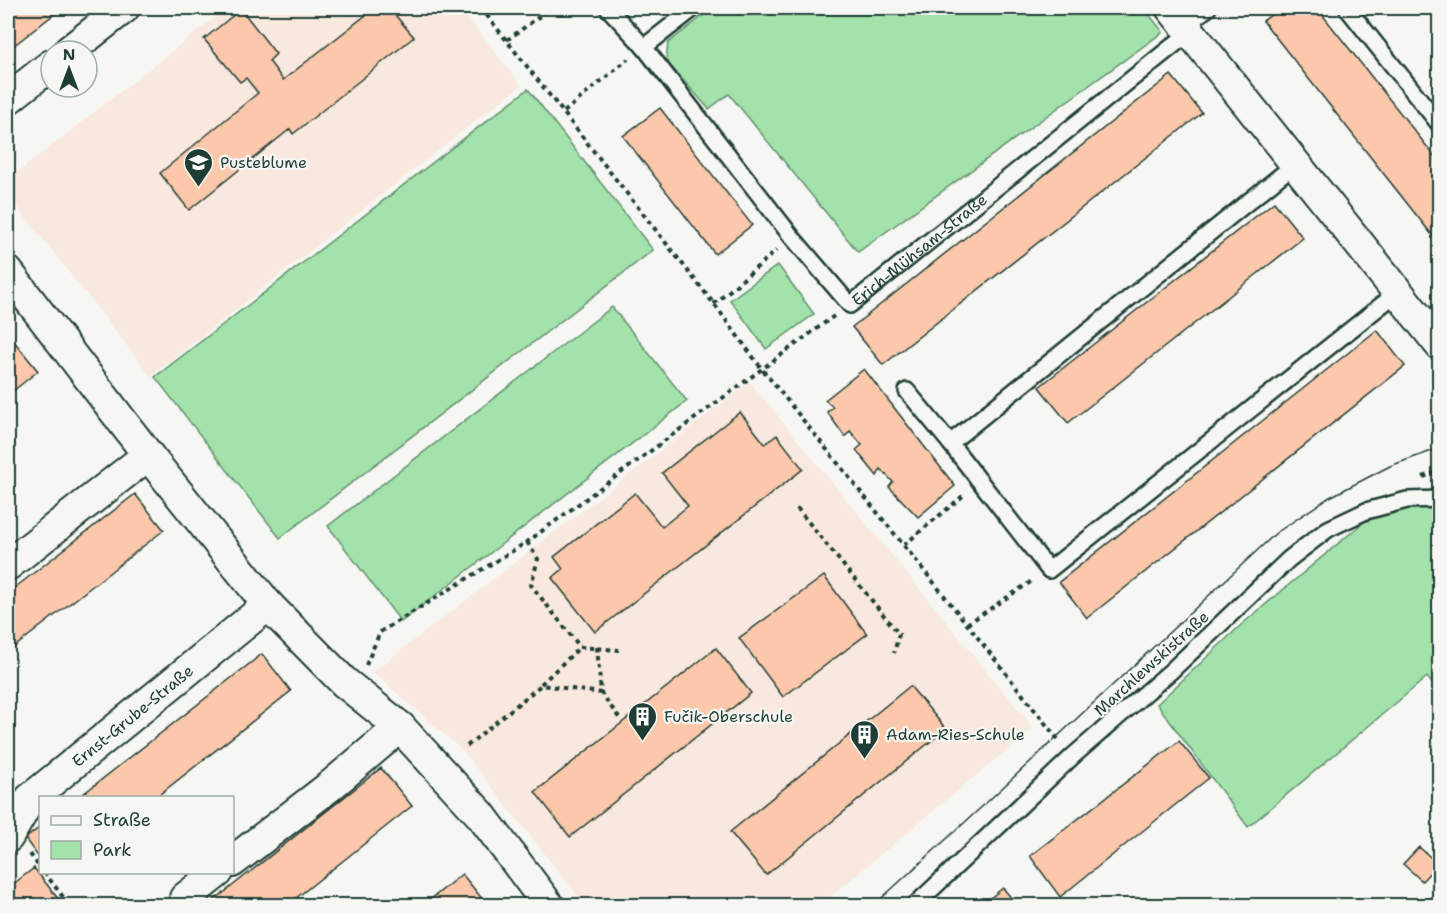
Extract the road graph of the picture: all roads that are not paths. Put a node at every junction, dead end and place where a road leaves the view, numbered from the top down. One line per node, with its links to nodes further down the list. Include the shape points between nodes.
1 (124, 8): 6 (street)
2 (608, 8): 7 (lane, Erich-Mühsam-Straße)
3 (694, 8): 7 (lane)
4 (1347, 8): 10 (lane)
5 (1189, 18): 7 (lane, Erich-Mühsam-Straße, via 850,304 792,237); 11 (street, Erich-Mühsam-Straße)
6 (84, 39)
7 (644, 46)
8 (39, 74): 9 (street)
9 (8, 99)
10 (1440, 125)
11 (1295, 164): 13 (street, Erich-Mühsam-Straße); 16 (lane)
12 (13, 290): 17 (street)
13 (1398, 292): 14 (street, Erich-Mühsam-Straße); 16 (lane, via 1049,570)
14 (1440, 345)
15 (907, 391): 16 (lane)
16 (951, 443)
17 (148, 455): 19 (street); 20 (street)
18 (1440, 499): 27 (lane, Marchlewskistraße, via 1407,500 1366,511 1328,529 1289,559)
19 (8, 565)
20 (268, 605): 21 (street, via 344,682); 22 (street, Ernst-Grube-Straße, via 30,799)
21 (400, 726): 23 (street); 26 (street, via 480,814)
22 (8, 837)
23 (234, 860)
24 (217, 874): 25 (street)
25 (185, 898)
26 (549, 906)
27 (914, 906)

